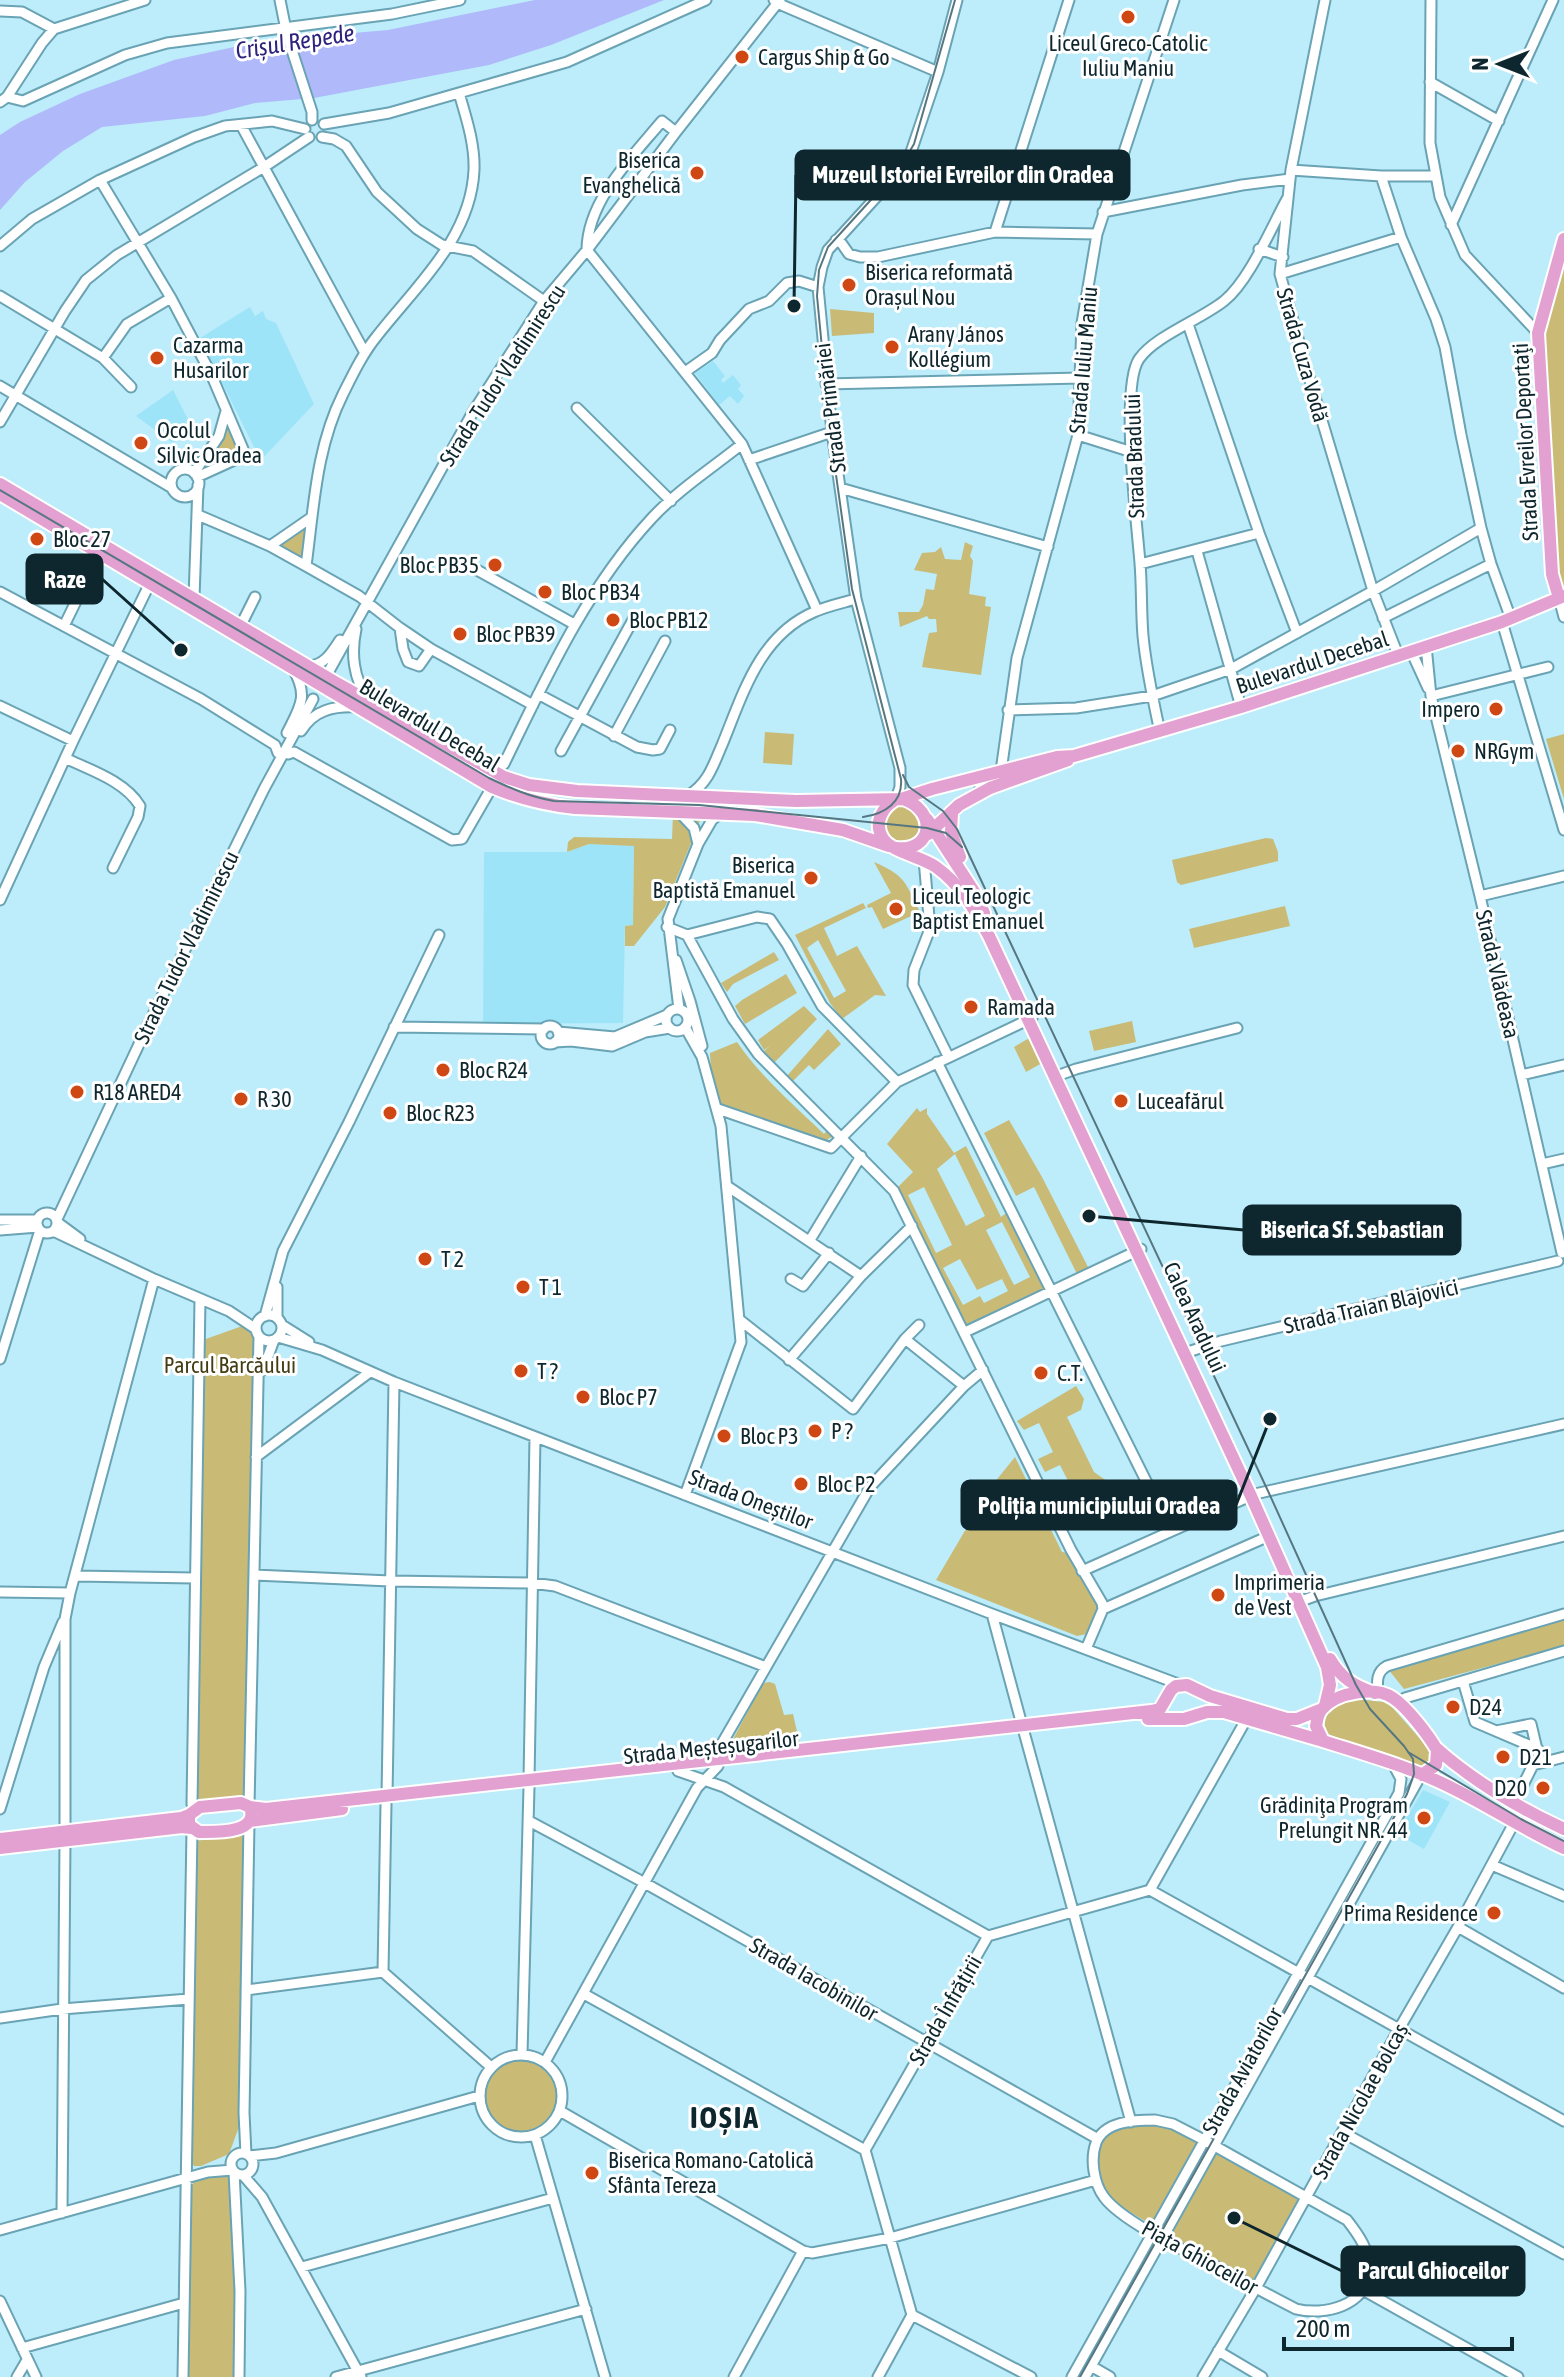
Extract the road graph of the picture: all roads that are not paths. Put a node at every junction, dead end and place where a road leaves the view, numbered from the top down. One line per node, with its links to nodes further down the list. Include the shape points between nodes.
1 (145, 0): 14 (street)
2 (280, 0): 15 (street)
3 (460, 0): 15 (street)
4 (706, 0): 18 (street, via 567,62)
5 (957, 0): 16 (street, Strada Primăriei)
6 (1069, 0): 35 (street)
7 (1174, 0): 33 (street, Strada Iuliu Maniu)
8 (1325, 0): 28 (street, Strada Cuza Vodă)
9 (1431, 0): 17 (street)
10 (777, 1): 16 (street); 24 (street, Strada Tudor Vladimirescu)
11 (1551, 1): 12 (street); 21 (street)
12 (1564, 8)
13 (0, 11): 14 (street, via 22,12)
14 (54, 29): 19 (street)
15 (285, 31): 19 (street, via 167,43 125,55 23,101); 20 (street)
16 (938, 72): 39 (street, Strada Primăriei, via 909,158)
17 (1430, 82): 21 (street); 30 (street)
18 (459, 93): 22 (street); 42 (street, via 474,172)
19 (3, 100)
20 (312, 116): 22 (street); 25 (street)
21 (1499, 121): 34 (street)
22 (324, 124): 26 (street)
23 (241, 125): 25 (street, via 272,121); 27 (street); 31 (street, via 194,137)
24 (676, 132): 44 (street, Strada Tudor Vladimirescu); 44 (street, Strada Tudor Vladimirescu, via 662,121 618,176 592,220)
25 (307, 133): 26 (street); 27 (street, via 298,146)
26 (322, 137): 42 (street, via 346,146 377,192 404,219)
27 (264, 167): 40 (street); 54 (street)
28 (1290, 174): 29 (street); 32 (street, Strada Cuza Vodă); 33 (street)
29 (1381, 176): 30 (street); 37 (street)
30 (1435, 176): 34 (street)
31 (100, 180): 40 (street); 41 (street, via 32,219)
32 (1289, 196): 43 (street, Strada Bradului); 45 (street, Strada Cuza Vodă)
33 (1103, 212): 36 (street, Strada Iuliu Maniu)
34 (1451, 225): 53 (street, via 1465,255)
35 (995, 232): 36 (street); 39 (street, via 878,257 849,254)
36 (1097, 234): 57 (street, Strada Iuliu Maniu, via 1082,323)
37 (1401, 237): 46 (street); 79 (street, via 1445,347)
38 (1564, 239): 53 (main road, Strada Evreilor Deportaţi)
39 (836, 240): 47 (street, Strada Primăriei)
40 (138, 243): 49 (street); 52 (street, via 86,280)
41 (0, 246)
42 (450, 247): 50 (street, via 473,251); 54 (street)
43 (1259, 249): 45 (street); 51 (street, Strada Bradului, via 1224,301)
44 (587, 250): 50 (street, Strada Tudor Vladimirescu); 56 (street)
45 (1283, 257): 46 (street, Strada Cuza Vodă)
46 (1280, 274): 90 (street, Strada Cuza Vodă)
47 (818, 287): 56 (street, via 787,283 769,301 749,309 712,353); 58 (street, Strada Primăriei)
48 (0, 296): 52 (street)
49 (171, 298): 55 (street, via 127,324); 63 (street)
50 (544, 301): 96 (street, Strada Tudor Vladimirescu, via 473,412)
51 (1188, 324): 68 (street, Strada Bradului, via 1149,347 1137,361 1131,384); 80 (street)
52 (55, 329): 55 (street); 61 (street)
53 (1538, 333): 93 (main road, Strada Evreilor Deportaţi, via 1552,574)
54 (365, 353): 78 (street, via 320,454)
55 (103, 358): 60 (street)
56 (685, 372): 67 (street)
57 (1080, 378): 58 (street); 66 (street, Strada Iuliu Maniu)
58 (826, 384): 65 (street, Strada Primăriei)
59 (0, 386): 61 (street)
60 (131, 387)
61 (16, 395): 64 (street); 72 (street)
62 (577, 408): 76 (street)
63 (226, 411): 70 (street); 70 (street, via 244,454)
64 (0, 422)
65 (832, 432): 69 (street); 73 (street, Strada Primăriei)
66 (1078, 435): 68 (street); 82 (street, Strada Iuliu Maniu)
67 (742, 444): 69 (street); 76 (street)
68 (1132, 452): 84 (street, Strada Bradului)
69 (749, 460): 97 (street)
70 (197, 479): 72 (street, via 184,469 172,478); 75 (street, via 192,495); 77 (street)
71 (0, 484): 94 (main road, Bulevardul Decebal)
72 (172, 488): 75 (street)
73 (840, 488): 82 (street); 95 (street, Strada Primăriei)
74 (0, 494): 88 (main road, Bulevardul Decebal)
75 (184, 497): 77 (street)
76 (671, 501): 102 (street, via 612,568)
77 (198, 515): 81 (street); 94 (street)
78 (312, 517): 81 (street); 87 (street)
79 (1481, 528): 85 (street); 90 (street)
80 (1259, 533): 83 (street); 106 (street)
81 (270, 546): 87 (street)
82 (1048, 547): 126 (street, Strada Iuliu Maniu)
83 (1197, 551): 84 (street); 115 (street)
84 (1140, 564): 119 (street, Strada Bradului)
85 (1491, 564): 100 (street); 101 (street)
86 (468, 565): 102 (street)
87 (306, 566): 96 (street)
88 (150, 583): 111 (street); 112 (main road, Bulevardul Decebal)
89 (82, 589): 104 (street)
90 (1373, 591): 100 (street, Strada Cuza Vodă); 106 (street)
91 (0, 592): 104 (street)
92 (255, 597): 103 (street)
93 (1561, 597): 98 (street); 101 (main road, Bulevardul Decebal)
94 (194, 598): 103 (main road, Bulevardul Decebal)
95 (856, 599): 97 (street); 143 (street, Strada Primăriei, via 900,764)
96 (369, 608): 105 (street); 113 (street, via 326,659); 116 (street, Strada Tudor Vladimirescu); 122 (street, via 355,632 354,660)
97 (817, 610): 139 (street, via 787,628 762,656)
98 (1564, 617)
99 (634, 618): 127 (street)
100 (1383, 618): 110 (street, Strada Cuza Vodă)
101 (1506, 620): 108 (main road, Bulevardul Decebal); 117 (street)
102 (574, 624): 118 (street)
103 (241, 625): 113 (main road, Bulevardul Decebal)
104 (64, 626): 111 (street)
105 (400, 628): 109 (street); 109 (street, via 408,662 419,666)
106 (1297, 633): 115 (street)
107 (665, 641): 130 (street)
108 (1426, 646): 110 (main road, Bulevardul Decebal); 120 (street, Strada Vlădeasa)
109 (431, 649): 123 (street)
110 (1404, 653): 120 (street, Strada Vlădeasa); 125 (main road, Bulevardul Decebal)
111 (116, 654): 131 (street); 132 (street)
112 (292, 666): 122 (main road, Bulevardul Decebal); 132 (street, via 303,696)
113 (309, 666): 122 (main road, Bulevardul Decebal)
114 (1548, 667): 117 (street)
115 (1231, 669): 119 (street); 125 (street)
116 (329, 671)
117 (1518, 674): 120 (street); 147 (street)
118 (538, 694): 123 (street); 127 (street)
119 (1152, 696): 126 (street, via 1076,708); 129 (street, Strada Bradului)
120 (1431, 696): 155 (street, Strada Vlădeasa)
121 (313, 699): 136 (street, Strada Tudor Vladimirescu)
122 (365, 704): 132 (street, via 317,714); 137 (main road, Bulevardul Decebal); 140 (main road, Bulevardul Decebal)
123 (533, 705): 137 (street)
124 (0, 706): 131 (street)
125 (1241, 707): 129 (main road, Bulevardul Decebal)
126 (1008, 710): 138 (street, Strada Iuliu Maniu)
127 (580, 717): 130 (street); 133 (street)
128 (670, 730): 130 (street, via 660,749 653,750)
129 (1160, 732): 134 (main road, Bulevardul Decebal)
130 (614, 736)
131 (73, 741): 135 (street)
132 (281, 749): 136 (street); 140 (street, via 452,840 462,839)
133 (561, 751)
134 (1074, 756): 138 (main road, Bulevardul Decebal); 144 (main road, Bulevardul Decebal, via 990,788)
135 (65, 758): 152 (street, via 106,777 140,806); 156 (street)
136 (276, 766): 182 (street, Strada Tudor Vladimirescu, via 65,1199)
137 (500, 771): 141 (main road, Bulevardul Decebal, via 529,785 559,790)
138 (1001, 771): 143 (main road, Bulevardul Decebal); 144 (street, Bulevardul Decebal, via 965,796)
139 (707, 781): 141 (street); 142 (street)
140 (492, 787): 145 (main road, Bulevardul Decebal, via 549,805)
141 (689, 795): 142 (main road, Bulevardul Decebal)
142 (715, 797): 143 (main road, Bulevardul Decebal)
143 (897, 799): 148 (main road, Calea Aradului, via 913,803); 150 (main road, via 885,807 879,823)
144 (956, 809): 148 (main road, Bulevardul Decebal); 154 (main road, via 952,837)
145 (678, 810): 146 (main road, Bulevardul Decebal); 149 (street, via 694,828)
146 (723, 812): 149 (street); 150 (main road, Bulevardul Decebal, via 832,828)
147 (1564, 830)
148 (929, 833): 150 (main road, via 913,847); 154 (main road, Calea Aradului)
149 (698, 844): 157 (street)
150 (892, 847): 151 (main road, Calea Aradului)
151 (924, 859): 162 (main road, Calea Aradului, via 970,902); 168 (street, via 930,929 913,985)
152 (113, 868)
153 (1564, 876): 155 (street)
154 (975, 893): 162 (main road, Calea Aradului)
155 (1480, 896): 172 (street, Strada Vlădeasa)
156 (0, 900)
157 (667, 927): 159 (street); 160 (street)
158 (439, 935): 163 (street)
159 (687, 935): 174 (street, via 757,917 770,919 822,1006); 176 (street, via 758,1054)
160 (673, 954): 161 (street); 169 (street)
161 (673, 1011): 164 (street, via 666,1022); 164 (street, via 687,1016); 167 (street, via 615,1037)
162 (1030, 1019): 168 (street); 173 (main road, Calea Aradului)
163 (394, 1027): 166 (street); 189 (street)
164 (678, 1028): 167 (street, via 645,1032 612,1046); 169 (street)
165 (1237, 1028): 173 (street)
166 (544, 1034): 167 (street, via 550,1044); 167 (street, via 552,1027)
167 (557, 1037)
168 (948, 1056): 170 (street)
169 (702, 1057): 175 (street)
170 (937, 1062): 174 (street); 193 (street)
171 (1564, 1065): 172 (street)
172 (1521, 1075): 179 (street, Strada Vlădeasa)
173 (1056, 1076): 186 (main road, Calea Aradului)
174 (897, 1082): 176 (street)
175 (718, 1109): 176 (street, via 830,1148); 180 (street)
176 (842, 1137): 177 (street)
177 (861, 1156): 183 (street, via 894,1191); 185 (street)
178 (1564, 1159): 179 (street)
179 (1542, 1164): 188 (street, Strada Vlădeasa)
180 (727, 1186): 185 (street); 197 (street)
181 (0, 1220): 182 (street)
182 (47, 1224): 184 (street); 191 (street); 206 (street, Strada Tudor Vladimirescu)
183 (912, 1226): 190 (street); 200 (street)
184 (0, 1230)
185 (810, 1240): 187 (street)
186 (1139, 1250): 193 (street); 205 (main road, Calea Aradului)
187 (829, 1253): 190 (street); 192 (street, via 803,1286)
188 (1562, 1258): 205 (street, Strada Traian Blajovici)
189 (278, 1268): 196 (street); 198 (street)
190 (861, 1276): 207 (street)
191 (154, 1279): 194 (street); 224 (street)
192 (791, 1279)
193 (1052, 1290): 200 (street); 218 (street)
194 (200, 1299): 195 (street); 225 (street)
195 (229, 1311): 196 (street); 201 (street)
196 (263, 1317): 198 (street); 201 (street)
197 (740, 1320): 207 (street); 216 (street, via 741,1342)
198 (280, 1322): 202 (street); 204 (street, Strada Oneștilor)
199 (919, 1325): 203 (street)
200 (965, 1332): 208 (street)
201 (258, 1333): 202 (street, Strada Oneștilor, via 266,1340); 210 (street)
202 (276, 1338): 204 (street, Strada Oneștilor); 210 (street)
203 (905, 1339): 207 (street, via 853,1409); 212 (street)
204 (322, 1350): 209 (street, Strada Oneștilor)
205 (1187, 1352): 217 (main road, Calea Aradului)
206 (0, 1359)
207 (789, 1360)
208 (983, 1370): 212 (street); 222 (street)
209 (370, 1372): 211 (street, Strada Oneștilor); 215 (street)
210 (260, 1381): 215 (street)
211 (394, 1382): 214 (street, Strada Oneștilor); 226 (street)
212 (964, 1386): 221 (street, via 870,1487)
213 (1564, 1424): 217 (street)
214 (535, 1437): 216 (street, Strada Oneștilor); 227 (street)
215 (256, 1457): 223 (street)
216 (685, 1495): 221 (street, Strada Oneștilor)
217 (1253, 1495): 218 (street); 219 (main road, Calea Aradului); 230 (main road, Calea Aradului)
218 (1171, 1531): 222 (street)
219 (1269, 1536): 230 (main road, Calea Aradului); 231 (street)
220 (1564, 1536): 230 (street)
221 (833, 1552): 232 (street, Strada Oneștilor); 238 (street)
222 (1082, 1571): 231 (street)
223 (254, 1575): 226 (street); 266 (street)
224 (76, 1576): 225 (street); 229 (street)
225 (194, 1578): 269 (street)
226 (390, 1581): 227 (street); 265 (street)
227 (532, 1583): 238 (street, via 555,1586); 262 (street)
228 (0, 1592): 229 (street)
229 (70, 1593): 234 (street)
230 (1301, 1601): 243 (main road, Calea Aradului, via 1336,1669 1350,1683); 245 (main road, Calea Aradului, via 1329,1671)
231 (1103, 1609): 235 (street)
232 (992, 1614): 235 (street, Strada Oneștilor); 249 (street)
233 (1564, 1614): 243 (street, via 1382,1668)
234 (65, 1619): 237 (street); 239 (street)
235 (1086, 1649): 241 (street, Strada Oneștilor)
236 (1564, 1651): 240 (street)
237 (44, 1667): 239 (street); 268 (street)
238 (766, 1667): 256 (street)
239 (66, 1669): 274 (street)
240 (1463, 1681): 244 (street, via 1405,1698); 250 (street, via 1473,1720)
241 (1172, 1689): 242 (main road); 247 (main road, via 1169,1711); 249 (main road, Strada Meșteșugarilor, via 1160,1709)
242 (1197, 1691): 245 (main road, via 1290,1720); 246 (main road, via 1200,1706)
243 (1376, 1693): 244 (main road, Calea Aradului); 245 (main road, via 1348,1695)
244 (1401, 1705): 252 (main road, Calea Aradului)
245 (1324, 1708): 251 (main road, Calea Aradului, via 1316,1726)
246 (1194, 1715): 247 (main road); 248 (main road, via 1219,1711)
247 (1178, 1718): 249 (main road, Strada Meșteșugarilor)
248 (1247, 1718): 251 (main road); 280 (street)
249 (1023, 1729): 256 (main road, Strada Meșteșugarilor); 282 (street)
250 (1496, 1731): 253 (street); 253 (street, via 1531,1724)
251 (1323, 1741): 257 (main road)
252 (1436, 1748): 260 (main road, via 1437,1764); 267 (main road, Calea Aradului)
253 (1538, 1749): 255 (street)
254 (1564, 1757): 255 (street)
255 (1540, 1762): 267 (street, via 1533,1765)
256 (716, 1763): 258 (main road, Strada Meșteșugarilor); 261 (street); 262 (main road, Strada Meșteșugarilor); 263 (street)
257 (1393, 1764): 260 (main road); 285 (street, Strada Aviatorilor, via 1401,1779 1399,1793)
258 (678, 1771): 259 (street); 262 (main road, Strada Meșteșugarilor)
259 (692, 1775): 261 (street); 264 (street)
260 (1421, 1775): 271 (main road); 287 (street, Strada Aviatorilor)
261 (706, 1779): 263 (street); 264 (street)
262 (529, 1784): 265 (main road, Strada Meșteșugarilor); 270 (street)
263 (724, 1787): 284 (street)
264 (697, 1788): 279 (street)
265 (386, 1800): 266 (main road, Strada Meșteșugarilor, via 266,1809); 272 (main road, Strada Meșteșugarilor); 286 (street)
266 (247, 1803): 269 (main road, Strada Meșteșugarilor); 272 (main road, via 253,1816)
267 (1516, 1804): 273 (main road, Calea Aradului)
268 (0, 1809)
269 (192, 1820): 272 (main road, Strada Meșteșugarilor, via 201,1832); 274 (main road, via 171,1828); 291 (street)
270 (529, 1821): 279 (street, Strada Iacobinilor); 296 (street)
271 (1514, 1823): 277 (main road); 278 (street, Strada Nicolae Bolcaș)
272 (247, 1827): 289 (street)
273 (1564, 1829)
274 (65, 1836): 275 (main road); 276 (main road); 292 (street)
275 (0, 1839)
276 (0, 1848)
277 (1564, 1848)
278 (1492, 1865): 281 (street); 283 (street, Strada Nicolae Bolcaș)
279 (643, 1882): 290 (street); 295 (street, Strada Iacobinilor)
280 (1150, 1890): 282 (street, Strada Înfrățirii); 285 (street)
281 (1564, 1896)
282 (1073, 1911): 284 (street, Strada Înfrățirii); 302 (street)
283 (1458, 1927): 288 (street); 294 (street, Strada Nicolae Bolcaș)
284 (988, 1936): 295 (street, Strada Înfrățirii)
285 (1297, 1971): 287 (street); 306 (street, Strada Aviatorilor)
286 (383, 1972): 289 (street); 298 (street)
287 (1308, 1977): 294 (street); 307 (street, Strada Aviatorilor)
288 (1564, 1988)
289 (246, 1990): 309 (street)
290 (584, 1994): 297 (street); 308 (street)
291 (189, 1999): 292 (street); 310 (street)
292 (62, 2009): 293 (street); 314 (street)
293 (0, 2018)
294 (1399, 2029): 301 (street); 303 (street, Strada Nicolae Bolcaș)
295 (926, 2043): 305 (street, Strada Iacobinilor); 308 (street, Strada Înfrățirii)
296 (522, 2054): 297 (street); 298 (street)
297 (545, 2062): 300 (street, via 559,2078)
298 (491, 2067): 299 (street)
299 (479, 2096): 304 (street, via 486,2119 496,2129 508,2136); 309 (street)
300 (560, 2111): 304 (street); 318 (street)
301 (1564, 2121)
302 (1131, 2122): 305 (street, via 1109,2128); 306 (street, via 1165,2122)
303 (1342, 2132): 312 (street, Strada Nicolae Bolcaș); 319 (street)
304 (535, 2135): 313 (street)
305 (1098, 2139): 311 (street)
306 (1204, 2140): 307 (street); 316 (street, Strada Aviatorilor)
307 (1215, 2145): 312 (street); 316 (street, Strada Aviatorilor)
308 (865, 2150): 317 (street)
309 (242, 2165): 310 (street); 320 (street); 335 (street, via 235,2209)
310 (186, 2178): 314 (street); 324 (street)
311 (1096, 2180): 316 (street, Piața Ghioceilor, via 1113,2207); 317 (street)
312 (1306, 2197): 321 (street, Strada Nicolae Bolcaș); 322 (street, via 1347,2220 1359,2235 1369,2263)
313 (553, 2198): 320 (street); 325 (street)
314 (62, 2213): 315 (street)
315 (0, 2230)
316 (1157, 2236): 321 (street, Piața Ghioceilor); 330 (street, Strada Aviatorilor); 341 (street, Strada Aviatorilor)
317 (890, 2238): 318 (street); 326 (street)
318 (803, 2251): 338 (street)
319 (1564, 2254)
320 (302, 2267): 331 (street)
321 (1256, 2288): 322 (street, Piața Ghioceilor, via 1313,2312 1345,2305); 328 (street, Strada Nicolae Bolcaș)
322 (1363, 2290): 346 (street)
323 (0, 2301): 327 (street)
324 (184, 2303): 327 (street); 334 (street)
325 (586, 2309): 331 (street); 337 (street)
326 (912, 2315): 339 (street); 340 (street)
327 (22, 2348): 329 (street)
328 (1218, 2351): 344 (street, Strada Nicolae Bolcaș); 345 (street)
329 (27, 2360): 332 (street); 333 (street)
330 (1091, 2366): 342 (street, Strada Aviatorilor); 343 (street)
331 (359, 2374): 336 (street)
332 (17, 2377)
333 (36, 2377)
334 (183, 2377)
335 (239, 2377)
336 (336, 2377)
337 (605, 2377)
338 (734, 2377)
339 (878, 2377)
340 (1031, 2377)
341 (1072, 2377)
342 (1085, 2377)
343 (1110, 2377)
344 (1203, 2377)
345 (1262, 2377)
346 (1518, 2377)

